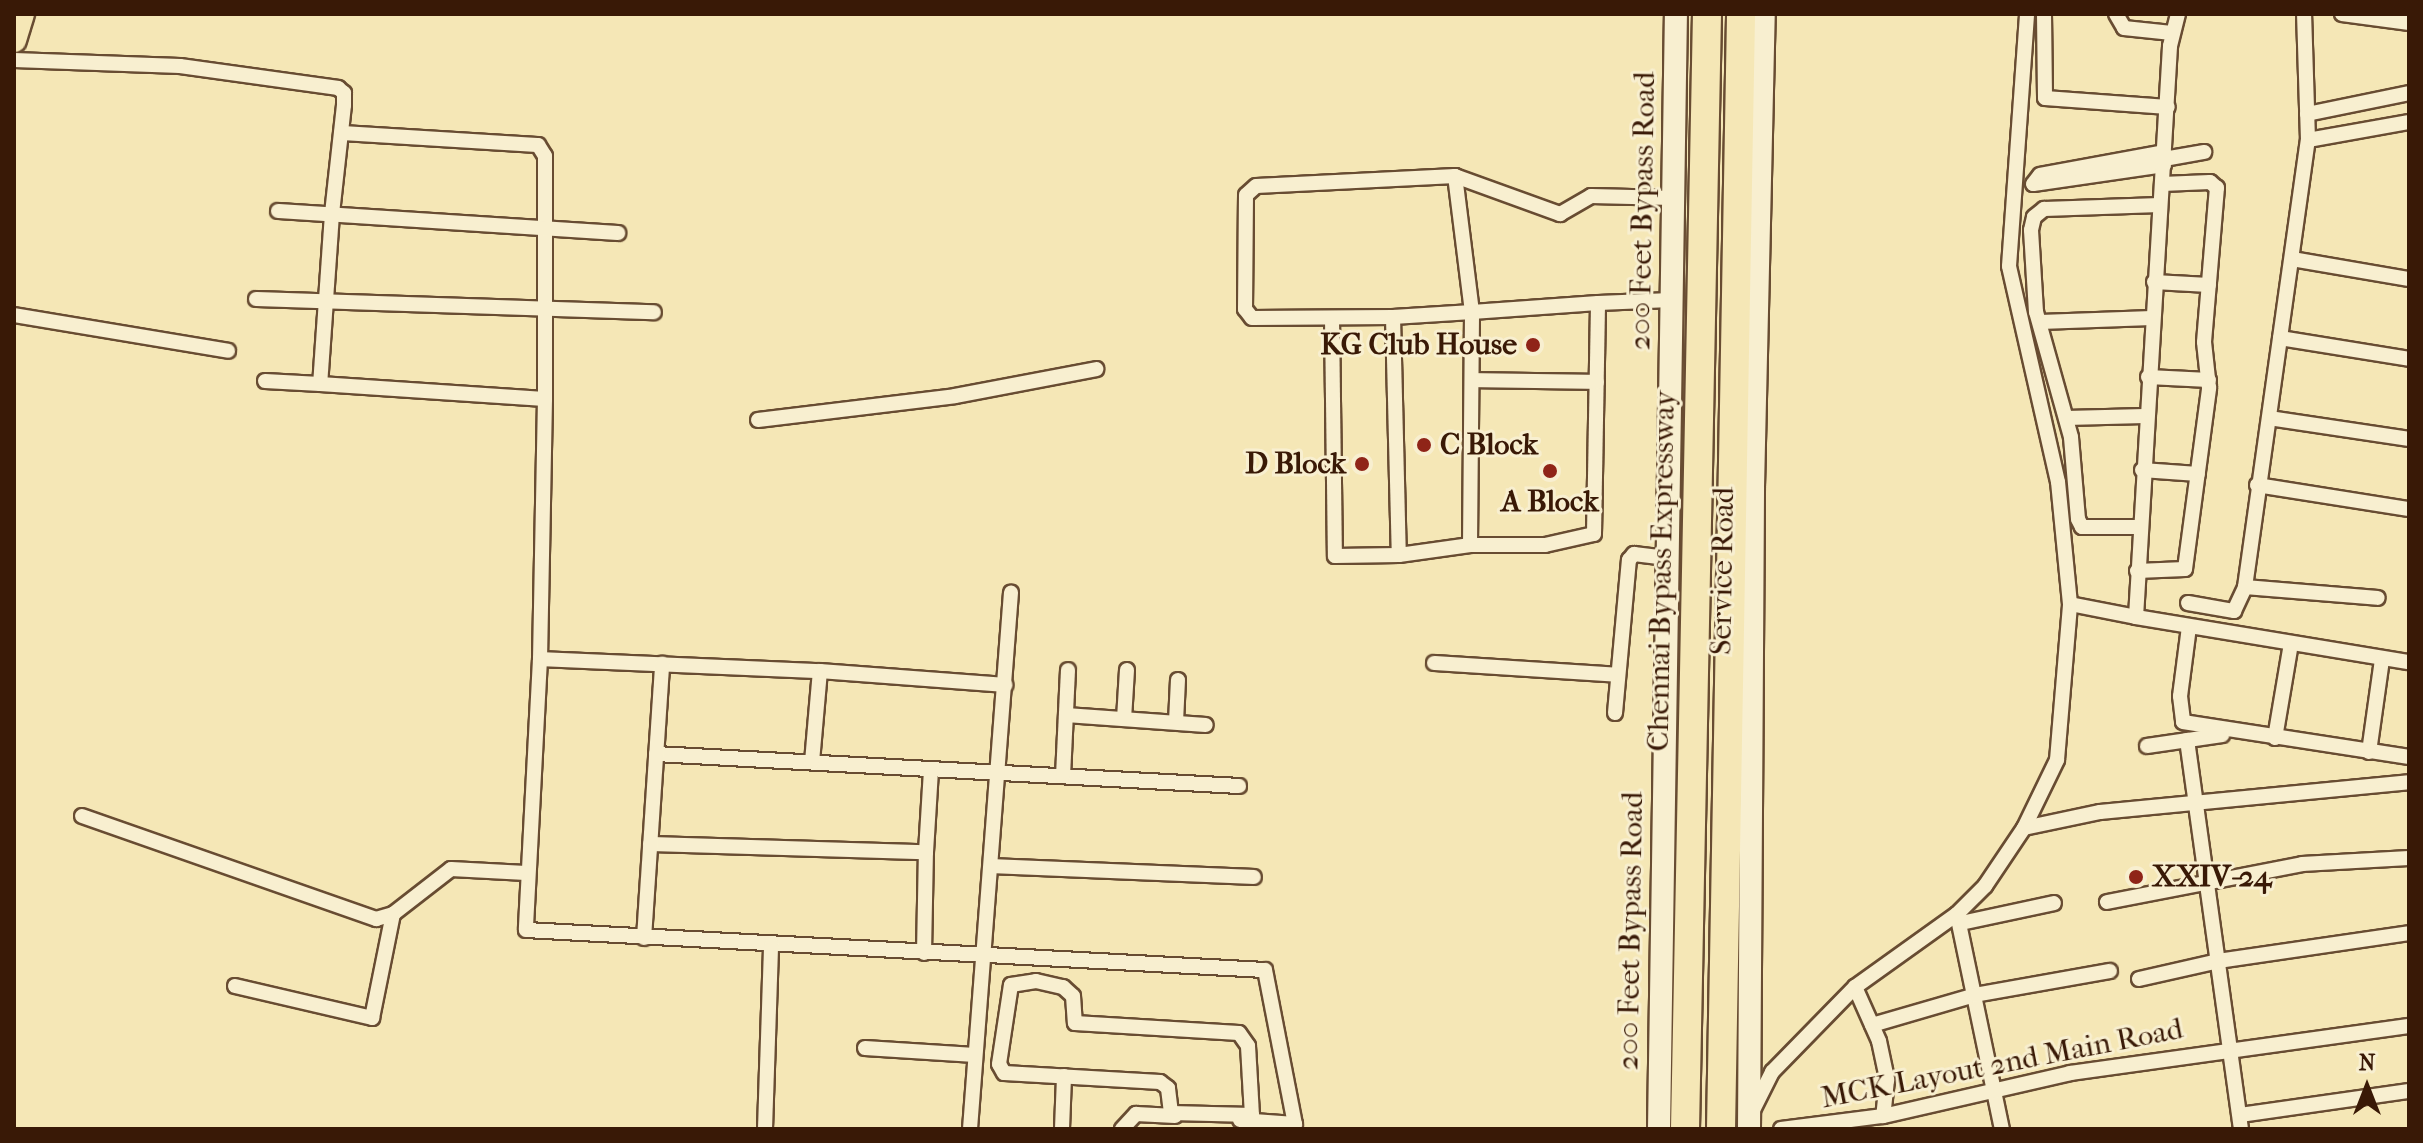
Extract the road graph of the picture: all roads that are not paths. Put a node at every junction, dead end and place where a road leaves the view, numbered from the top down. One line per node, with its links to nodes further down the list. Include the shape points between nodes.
1 (1676, 14): 25 (street, 200 Feet Bypass Road)
2 (1707, 14): 153 (highway, Chennai Bypass Expressway)
3 (1741, 14): 154 (highway)
4 (1764, 14): 146 (street, Service Road, via 1753,487)
5 (2027, 14): 24 (street)
6 (2044, 14): 15 (street, via 2045,98)
7 (2116, 14): 12 (street, via 2124,28)
8 (2178, 14): 12 (street)
9 (2304, 14): 16 (street)
10 (2342, 14): 11 (street)
11 (2409, 23)
12 (2172, 33): 15 (street)
13 (14, 60): 18 (street, via 180,66 338,88 344,93)
14 (2409, 93): 16 (street)
15 (2168, 107): 21 (street)
16 (2307, 114): 19 (street)
17 (2409, 122): 19 (street)
18 (341, 133): 28 (street); 29 (street, via 538,145 545,156)
19 (2308, 140): 31 (street)
20 (2204, 152): 21 (street)
21 (2164, 159): 23 (street); 24 (street)
22 (1455, 176): 25 (street, via 1560,214 1591,196); 41 (street); 44 (street, via 1256,186 1246,195 1246,314)
23 (2162, 184): 26 (street); 34 (street, via 2210,182 2217,188)
24 (2012, 186): 76 (street, via 2009,266 2058,482)
25 (1673, 198): 36 (street, 200 Feet Bypass Road)
26 (2160, 205): 33 (street); 46 (street, via 2037,212 2031,230)
27 (278, 211): 28 (street)
28 (332, 214): 29 (street); 38 (street)
29 (543, 225): 30 (street); 39 (street)
30 (618, 233)
31 (2292, 259): 32 (street); 47 (street)
32 (2409, 279)
33 (2154, 282): 34 (street); 45 (street)
34 (2209, 285): 53 (street, via 2204,342)
35 (256, 299): 38 (street)
36 (1671, 300): 37 (street); 70 (street, 200 Feet Bypass Road)
37 (1598, 303): 41 (street); 55 (street)
38 (326, 305): 39 (street); 56 (street)
39 (546, 309): 40 (street); 57 (street)
40 (654, 312)
41 (1472, 312): 43 (street); 52 (street)
42 (14, 315): 48 (street)
43 (1393, 317): 44 (street); 69 (street)
44 (1332, 318): 69 (street, via 1335,556)
45 (2152, 318): 46 (street); 51 (street)
46 (2040, 322): 59 (street)
47 (2280, 338): 49 (street); 60 (street)
48 (228, 351)
49 (2409, 359)
50 (1096, 369): 61 (street, via 955,396)
51 (2148, 377): 53 (street); 58 (street)
52 (1473, 380): 55 (street); 68 (street)
53 (2209, 380): 64 (street)
54 (265, 381): 56 (street)
55 (1597, 382): 68 (street, via 1594,534 1545,545)
56 (320, 384): 57 (street)
57 (545, 399): 80 (street)
58 (2145, 416): 59 (street); 63 (street)
59 (2066, 418): 67 (street, via 2082,527)
60 (2269, 418): 62 (street); 65 (street)
61 (758, 420)
62 (2409, 439)
63 (2142, 470): 64 (street); 67 (street)
64 (2198, 474): 71 (street, via 2185,569)
65 (2257, 485): 66 (street); 72 (street)
66 (2409, 509)
67 (2139, 527): 71 (street)
68 (1470, 545): 69 (street)
69 (1399, 555)
70 (1667, 558): 88 (street, via 1634,554 1629,560); 152 (street, 200 Feet Bypass Road)
71 (2137, 571): 77 (street)
72 (2245, 587): 74 (street); 75 (street, via 2234,611)
73 (1011, 593): 90 (street)
74 (2378, 598)
75 (2188, 603)
76 (2070, 604): 77 (street); 111 (street, via 2057,760)
77 (2136, 617): 78 (street)
78 (2189, 627): 79 (street); 97 (street, via 2180,696 2183,722)
79 (2291, 643): 81 (street); 97 (street)
80 (540, 659): 84 (street); 116 (street)
81 (2382, 659): 82 (street); 100 (street)
82 (2409, 662)
83 (1434, 663): 88 (street)
84 (662, 664): 87 (street); 101 (street)
85 (1068, 670): 92 (street)
86 (1127, 670): 93 (street)
87 (820, 671): 90 (street); 103 (street)
88 (1618, 675): 91 (street)
89 (1178, 680): 94 (street)
90 (1005, 685): 105 (street)
91 (1615, 713)
92 (1066, 715): 93 (street); 106 (street)
93 (1124, 719): 94 (street)
94 (1176, 722): 95 (street)
95 (1206, 725)
96 (2222, 735): 98 (street)
97 (2275, 738): 100 (street)
98 (2187, 740): 99 (street); 109 (street)
99 (2147, 746)
100 (2369, 752): 102 (street)
101 (656, 754): 103 (street); 112 (street)
102 (2409, 757)
103 (812, 762): 104 (street)
104 (931, 770): 105 (street); 113 (street)
105 (998, 772): 106 (street); 115 (street)
106 (1063, 776): 108 (street)
107 (2409, 782): 109 (street)
108 (1239, 786)
109 (2196, 804): 111 (street, via 2100,812); 118 (street)
110 (82, 816): 121 (street, via 376,919)
111 (2024, 828): 122 (street)
112 (650, 844): 113 (street); 124 (street)
113 (926, 852): 126 (street)
114 (2409, 858): 118 (street, via 2302,864)
115 (991, 866): 117 (street); 127 (street)
116 (526, 873): 121 (street, via 451,869); 124 (street, via 526,930)
117 (1254, 877)
118 (2207, 881): 119 (street); 129 (street)
119 (2107, 902)
120 (2054, 903): 122 (street)
121 (393, 914): 133 (street, via 372,1018)
122 (1959, 918): 134 (street); 135 (street)
123 (2409, 933): 129 (street)
124 (644, 938): 125 (street)
125 (771, 945): 126 (street); 148 (street)
126 (924, 953): 127 (street)
127 (982, 955): 128 (street); 140 (street)
128 (1020, 957): 132 (street); 147 (street, via 1265,970)
129 (2218, 961): 131 (street); 139 (street)
130 (2110, 971): 135 (street)
131 (2139, 979)
132 (1019, 981): 141 (street, via 1011,985 1000,1069); 141 (street, via 1063,987 1073,996 1075,1023 1239,1033 1248,1046 1252,1115 1171,1113 1168,1088 1160,1082)
133 (235, 986)
134 (1855, 987): 136 (street); 146 (street, via 1772,1072)
135 (1975, 995): 136 (street); 142 (street)
136 (1872, 1025): 144 (street, via 1887,1080)
137 (2409, 1026): 139 (street, MCK Layout 2nd Main Road)
138 (865, 1048): 140 (street)
139 (2231, 1049): 142 (street, MCK Layout 2nd Main Road); 145 (street)
140 (975, 1055): 149 (street)
141 (1064, 1076): 150 (street)
142 (1996, 1088): 144 (street, MCK Layout 2nd Main Road); 156 (street)
143 (2409, 1091): 145 (street)
144 (1883, 1116): 155 (street, MCK Layout 2nd Main Road)
145 (2240, 1122)
146 (1748, 1125)
147 (1294, 1126): 151 (street, via 1136,1114)
148 (765, 1129)
149 (970, 1129)
150 (1062, 1129)
151 (1122, 1129)
152 (1659, 1129)
153 (1685, 1129)
154 (1721, 1129)
155 (1781, 1129)
156 (2002, 1129)

